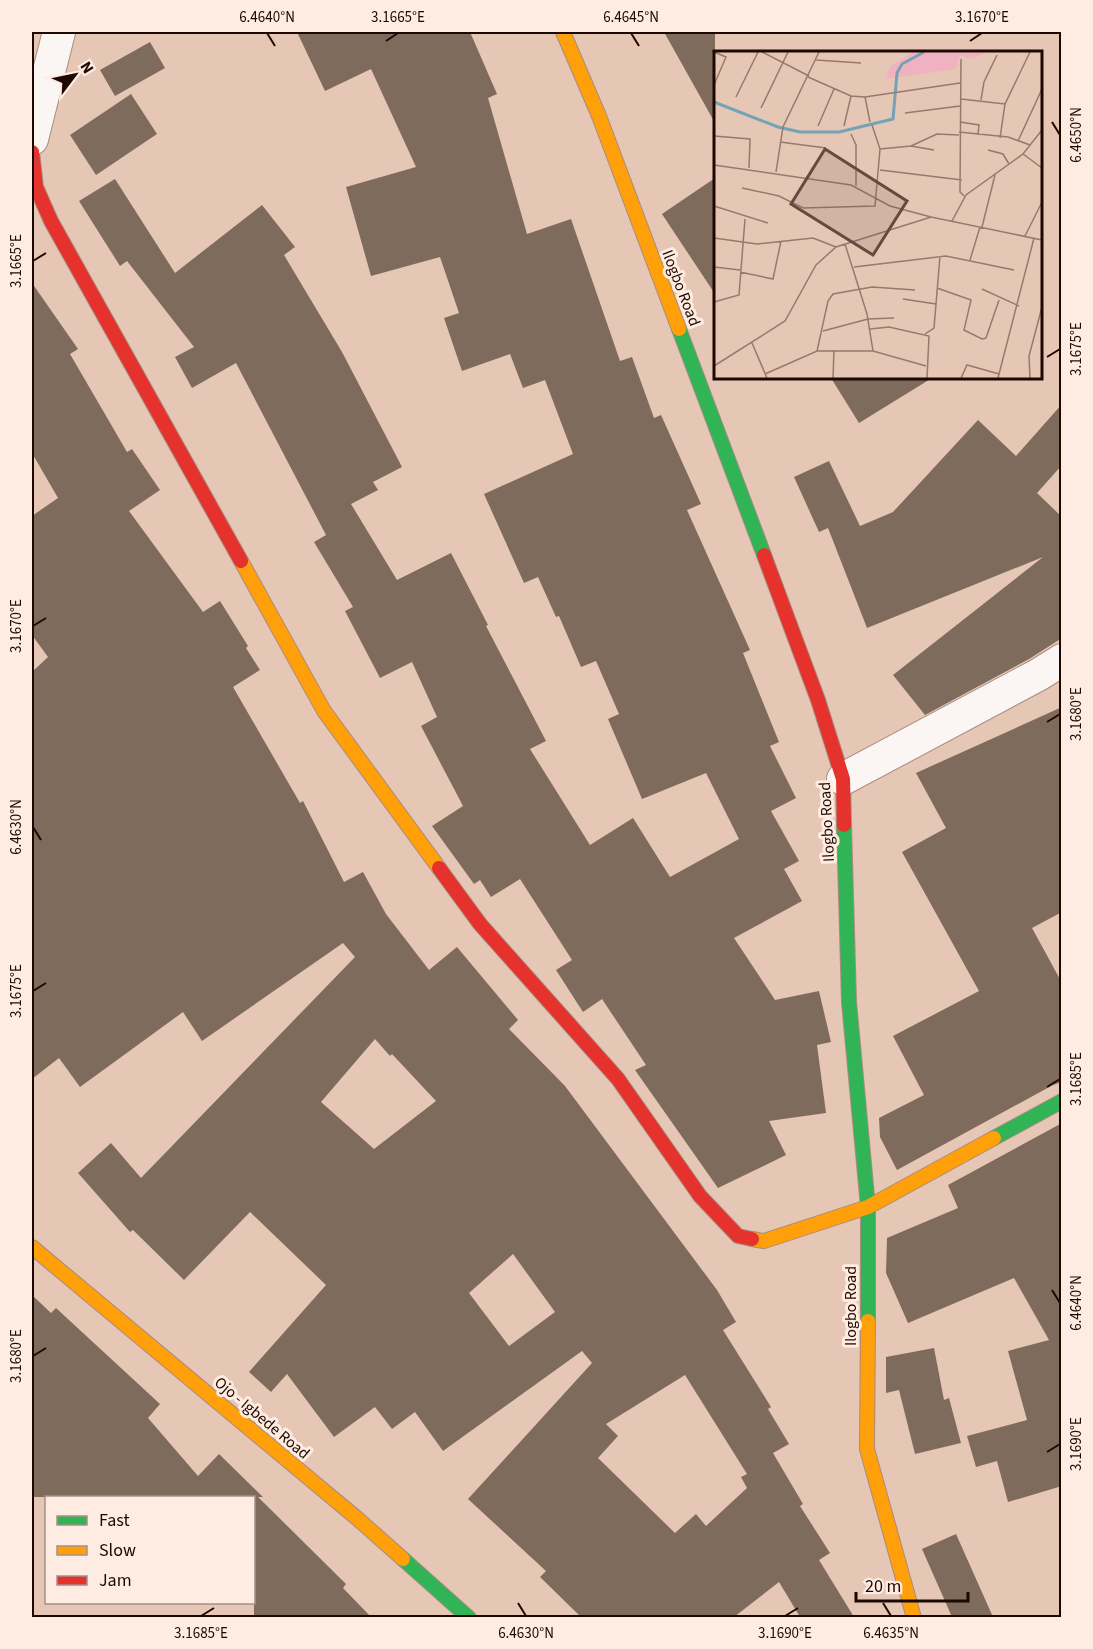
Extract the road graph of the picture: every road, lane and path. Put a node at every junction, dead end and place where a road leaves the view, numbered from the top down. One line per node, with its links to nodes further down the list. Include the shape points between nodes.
1 (59, 32): 3 (street)
2 (563, 32): 6 (main road, Ilogbo Road, via 603,127 814,689)
3 (32, 139)
4 (32, 152): 8 (main road, via 36,187 51,221 324,711 480,924 618,1079 700,1196 738,1236 764,1241)
5 (1062, 660): 6 (street)
6 (843, 779): 8 (main road, Ilogbo Road, via 849,1002)
7 (1062, 1101): 8 (main road)
8 (868, 1207): 11 (main road, Ilogbo Road, via 867,1449)
9 (32, 1247): 10 (main road, Ojo - Igbede Road)
10 (469, 1617)
11 (914, 1617)

